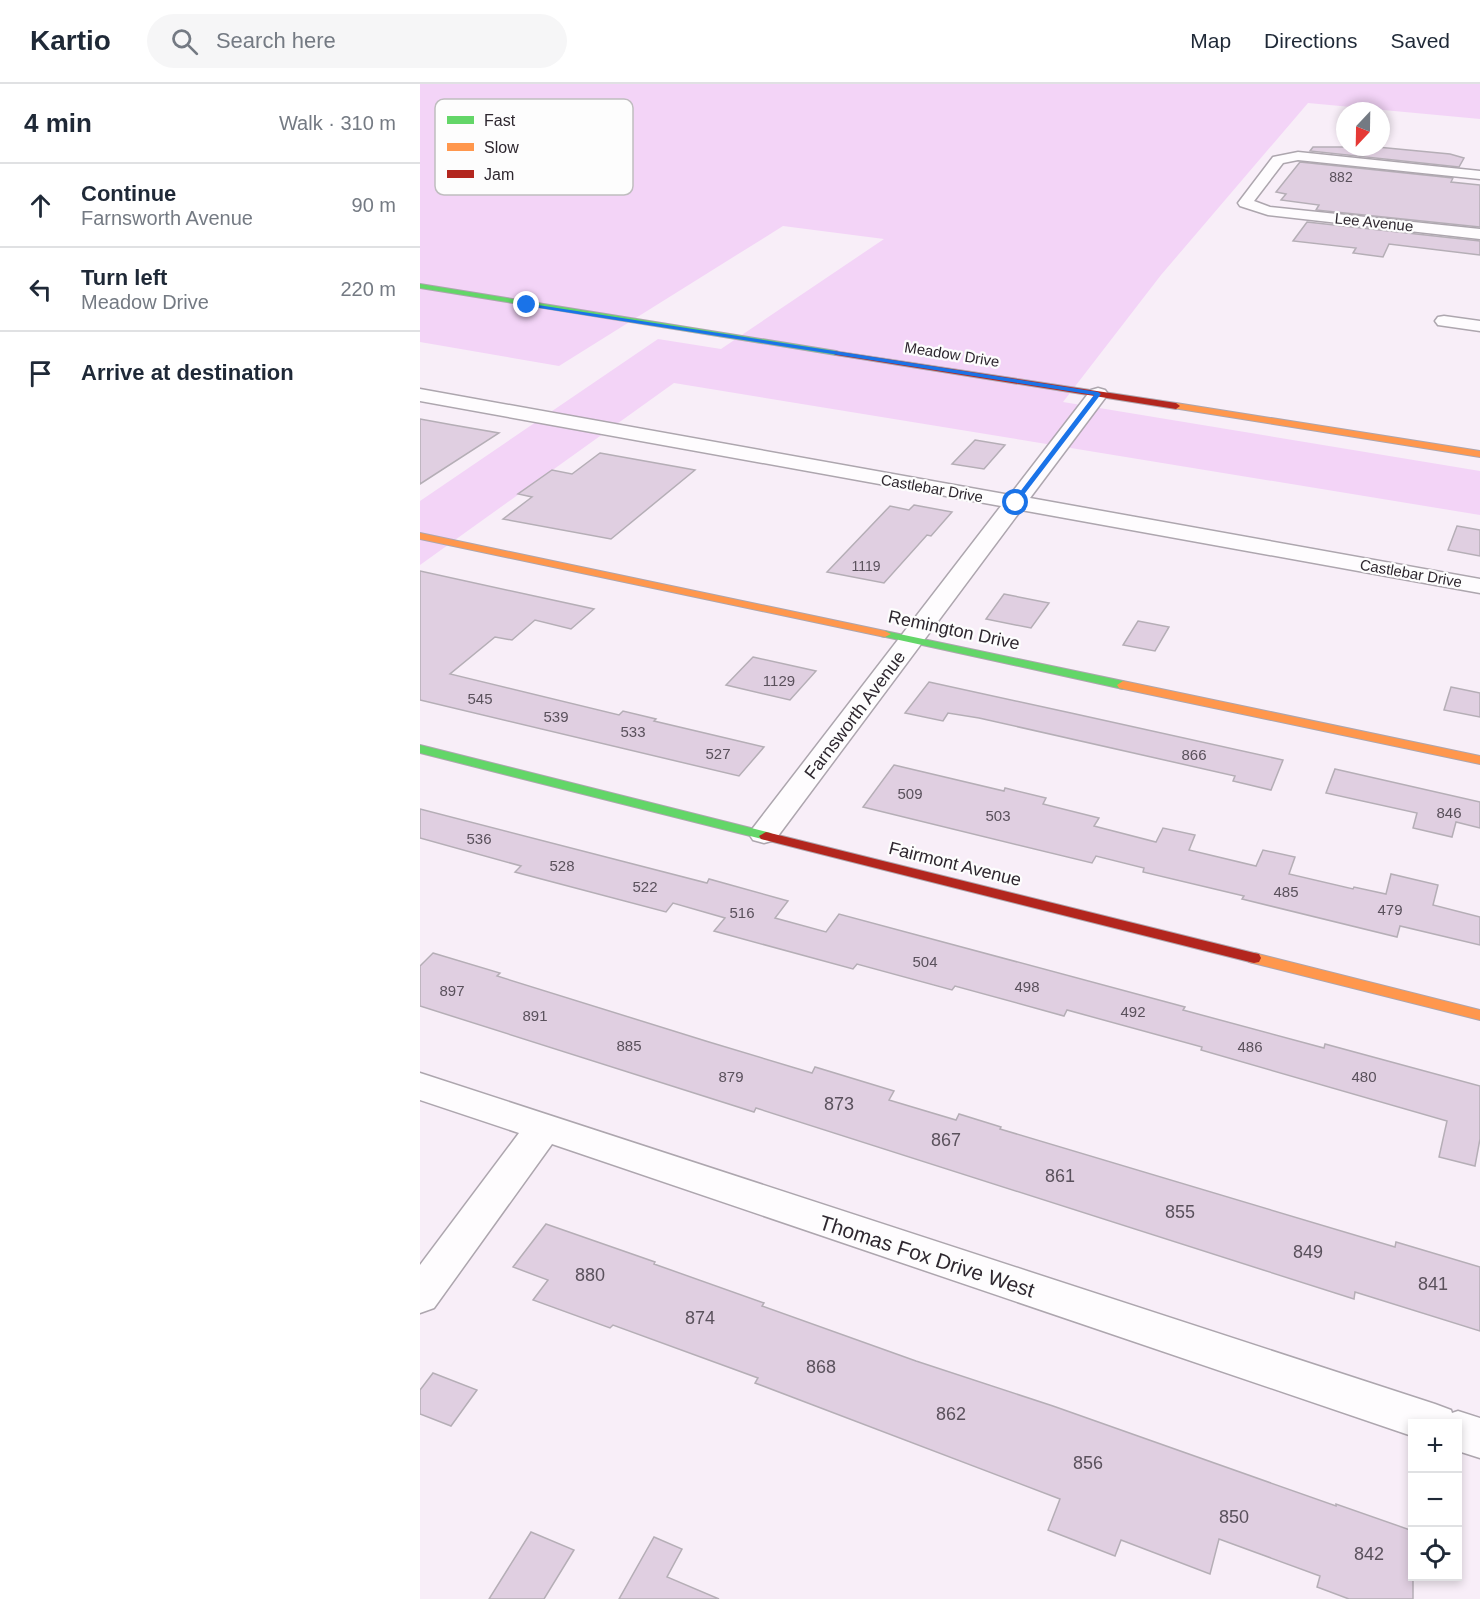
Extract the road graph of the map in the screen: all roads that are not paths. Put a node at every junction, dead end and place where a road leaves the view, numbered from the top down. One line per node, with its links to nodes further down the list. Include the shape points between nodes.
1 (1480, 175): 2 (street, Lee Avenue, via 1298,156 1278,159 1245,203 1268,211)
2 (1480, 234)
3 (420, 286): 6 (street, Meadow Drive)
4 (1444, 321): 5 (street)
5 (1480, 326)
6 (1098, 394): 8 (street, Meadow Drive); 9 (street, Farnsworth Avenue)
7 (420, 395): 9 (street, Castlebar Drive)
8 (1480, 454)
9 (1016, 503): 11 (street, Castlebar Drive); 12 (street, Farnsworth Avenue)
10 (420, 536): 12 (street, Remington Drive)
11 (1480, 586)
12 (912, 640): 14 (street, Remington Drive); 15 (street, Farnsworth Avenue)
13 (420, 749): 15 (street, Fairmont Avenue)
14 (1480, 760)
15 (764, 834): 16 (street, Fairmont Avenue)
16 (1480, 1016)
17 (420, 1086): 18 (street, Thomas Fox Drive West)
18 (543, 1129): 19 (street); 20 (street, Thomas Fox Drive West)
19 (420, 1296)
20 (1420, 1419)
21 (1462, 1432): 22 (street)
22 (1480, 1438)

